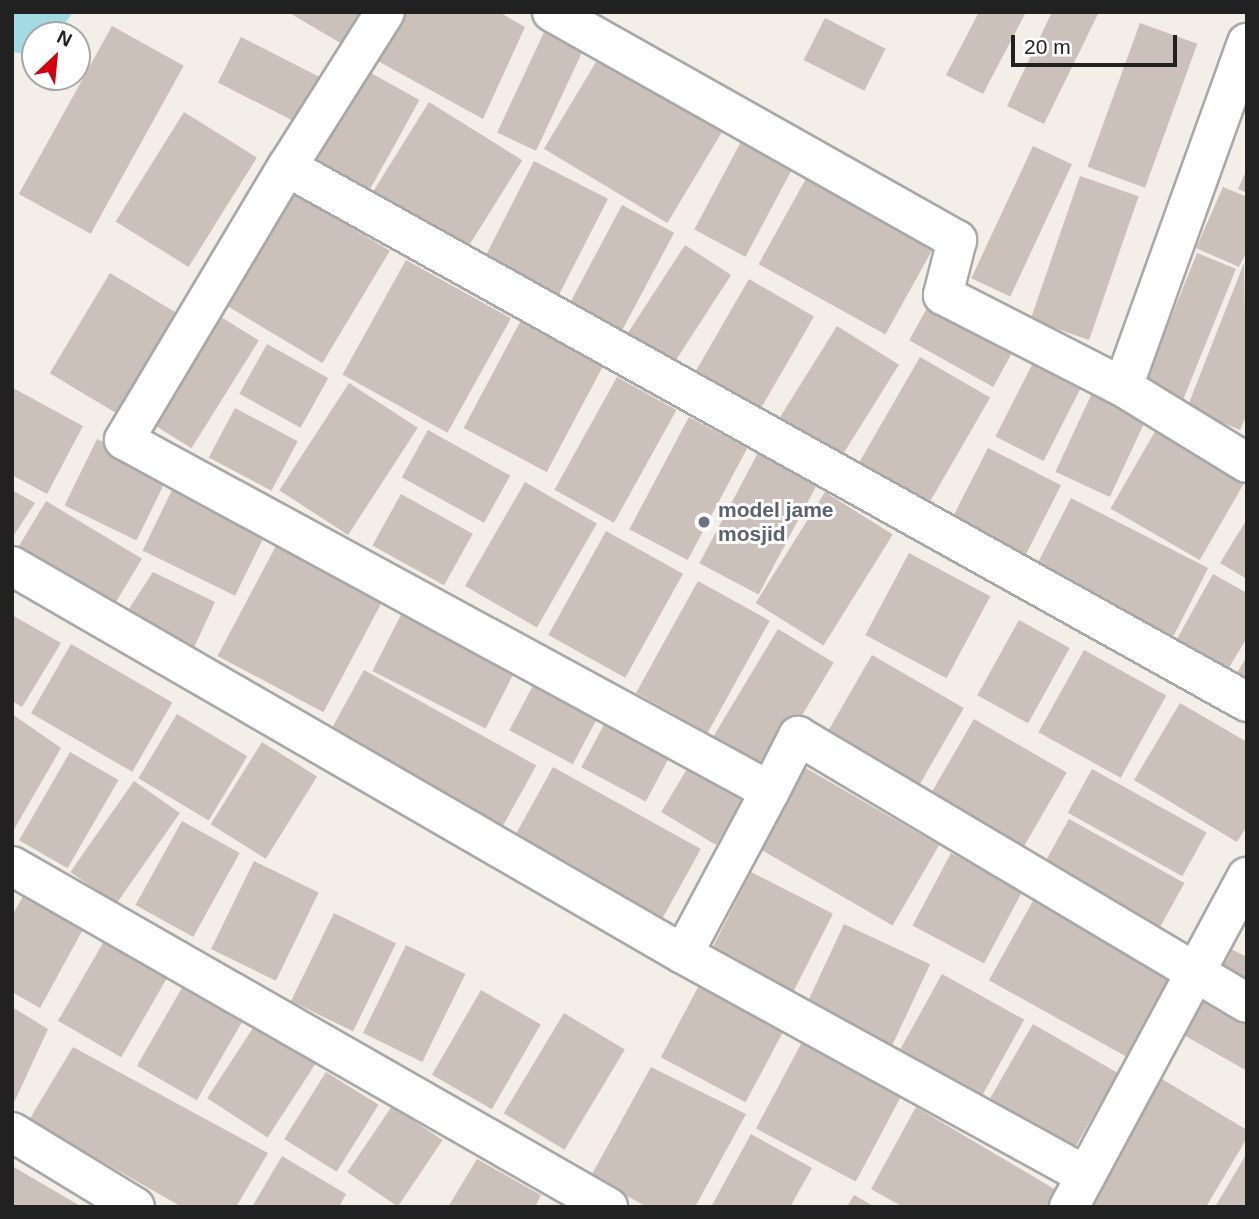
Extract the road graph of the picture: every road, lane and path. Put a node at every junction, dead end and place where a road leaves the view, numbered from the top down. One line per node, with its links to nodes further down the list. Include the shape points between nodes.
1 (385, 12): 4 (street)
2 (552, 12): 5 (street, via 957,240 943,295)
3 (1247, 43): 5 (street)
4 (287, 167): 8 (street); 9 (street, via 124,440)
5 (1124, 387): 6 (street)
6 (1247, 463)
7 (12, 566): 12 (street)
8 (1247, 702)
9 (770, 791): 12 (street); 13 (street, via 798,736)
10 (12, 866): 18 (street)
11 (1247, 877): 13 (street)
12 (683, 954): 16 (street)
13 (1194, 973): 14 (street); 16 (street)
14 (1247, 1003)
15 (12, 1132): 17 (street)
16 (1076, 1190)
17 (135, 1207)
18 (608, 1207)

